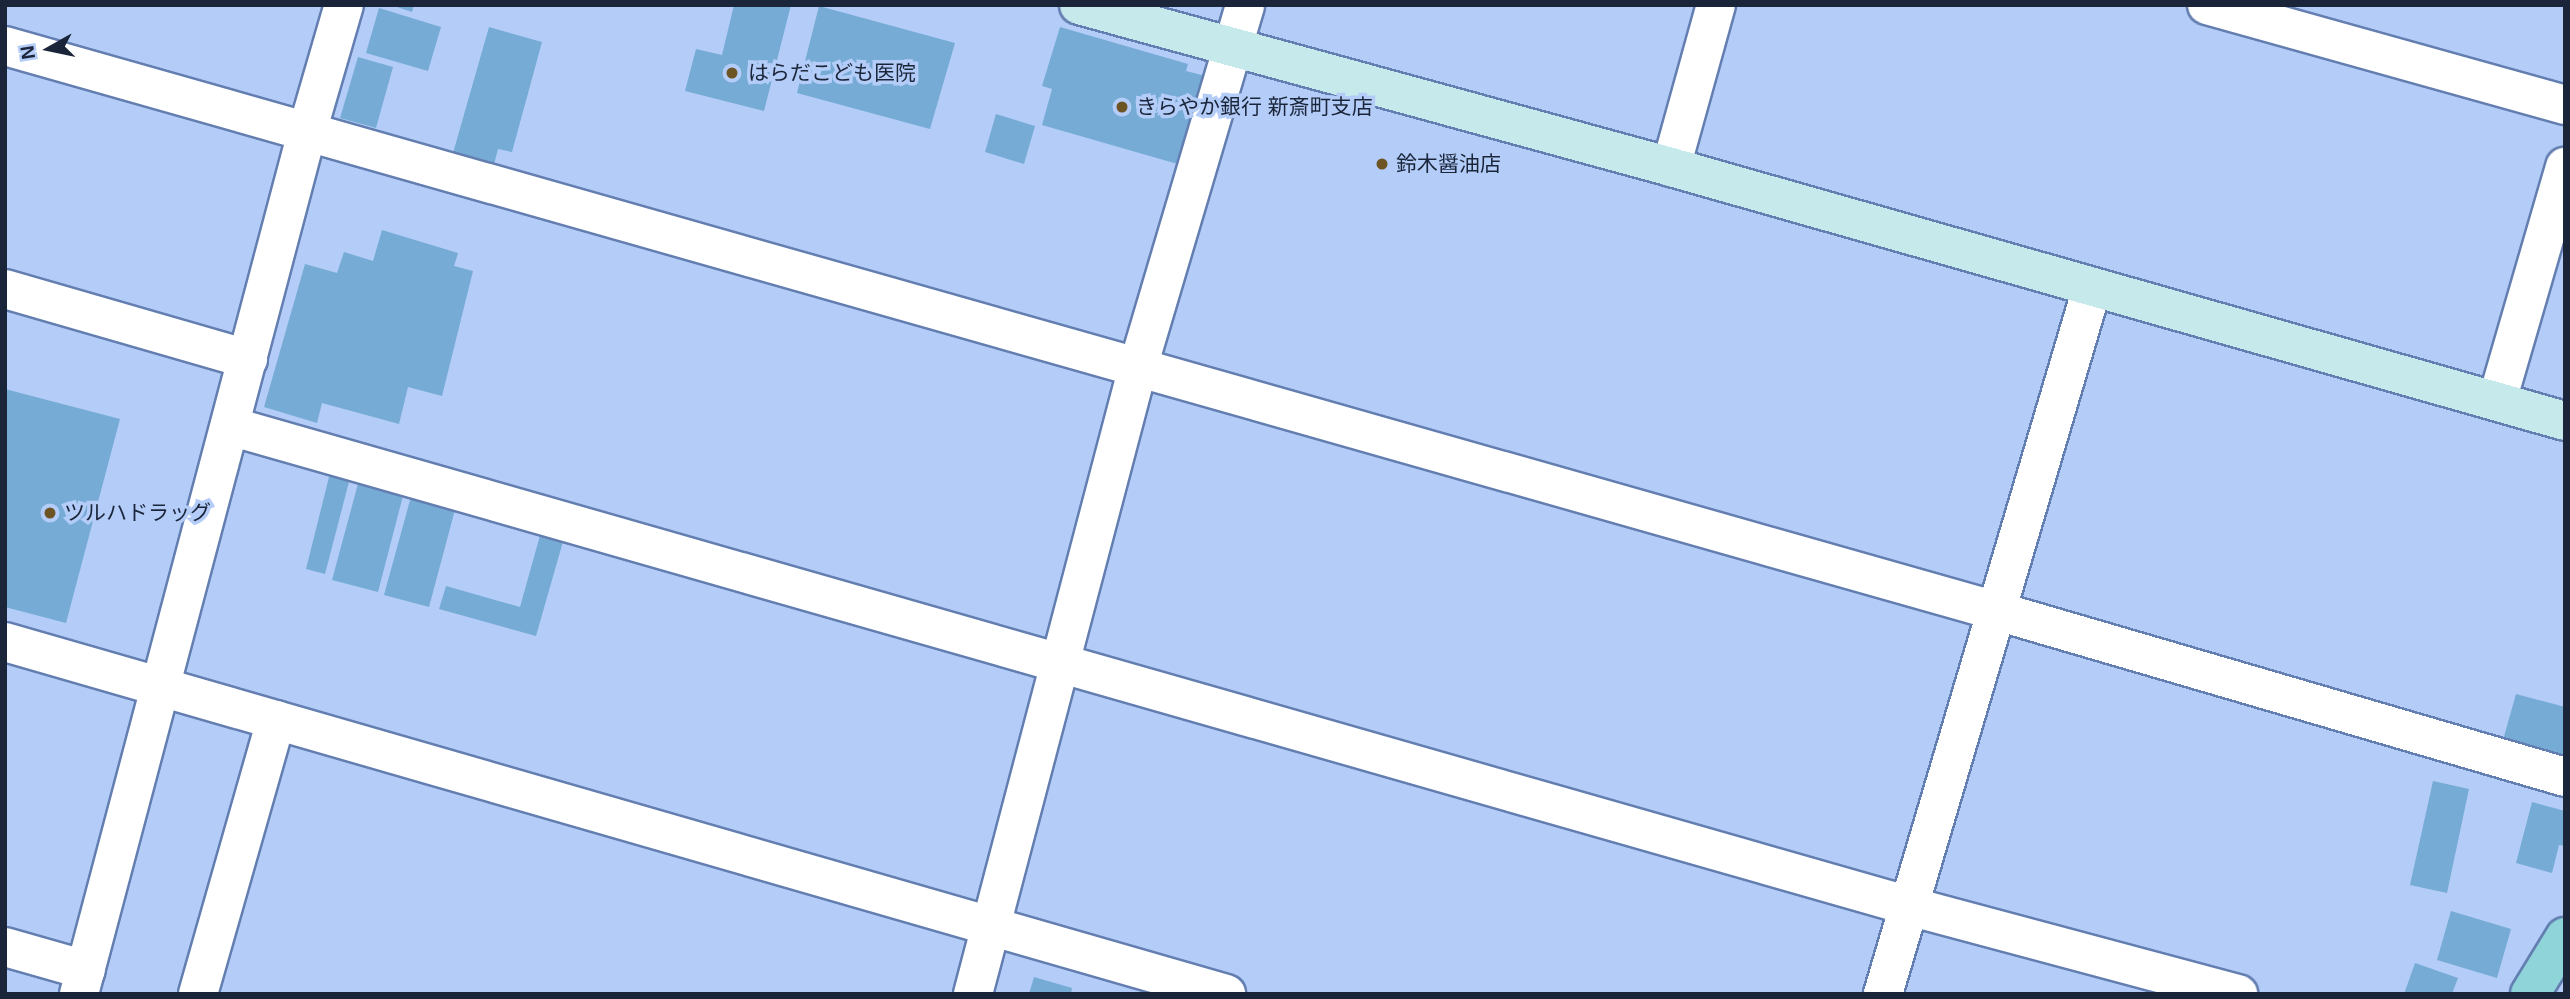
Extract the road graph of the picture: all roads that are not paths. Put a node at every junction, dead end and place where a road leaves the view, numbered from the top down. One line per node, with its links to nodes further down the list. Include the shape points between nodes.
1 (344, 5): 9 (street)
2 (1079, 5): 7 (street)
3 (1245, 5): 7 (street)
4 (1716, 5): 10 (street)
5 (2207, 5): 8 (street)
6 (5, 46): 9 (street)
7 (1234, 47): 10 (street); 15 (street)
8 (2565, 105)
9 (307, 132): 14 (street); 15 (street)
10 (1671, 167): 12 (street)
11 (2565, 167): 16 (street)
12 (2092, 288): 16 (street); 19 (street)
13 (5, 289): 14 (street)
14 (248, 359): 18 (street)
15 (1138, 367): 19 (street); 21 (street)
16 (2497, 401): 17 (street)
17 (2565, 421)
18 (230, 426): 21 (street); 22 (street)
19 (1997, 611): 24 (street); 25 (street)
20 (5, 642): 22 (street)
21 (1060, 663): 25 (street); 26 (street)
22 (160, 687): 23 (street); 29 (street)
23 (276, 720): 26 (street); 30 (street)
24 (2565, 777)
25 (1909, 906): 33 (street); 34 (street)
26 (993, 926): 31 (street); 32 (street)
27 (2565, 937): 35 (main road)
28 (5, 947): 29 (street)
29 (82, 982)
30 (198, 994)
31 (973, 994)
32 (1226, 994)
33 (1883, 994)
34 (2238, 994)
35 (2530, 994)

